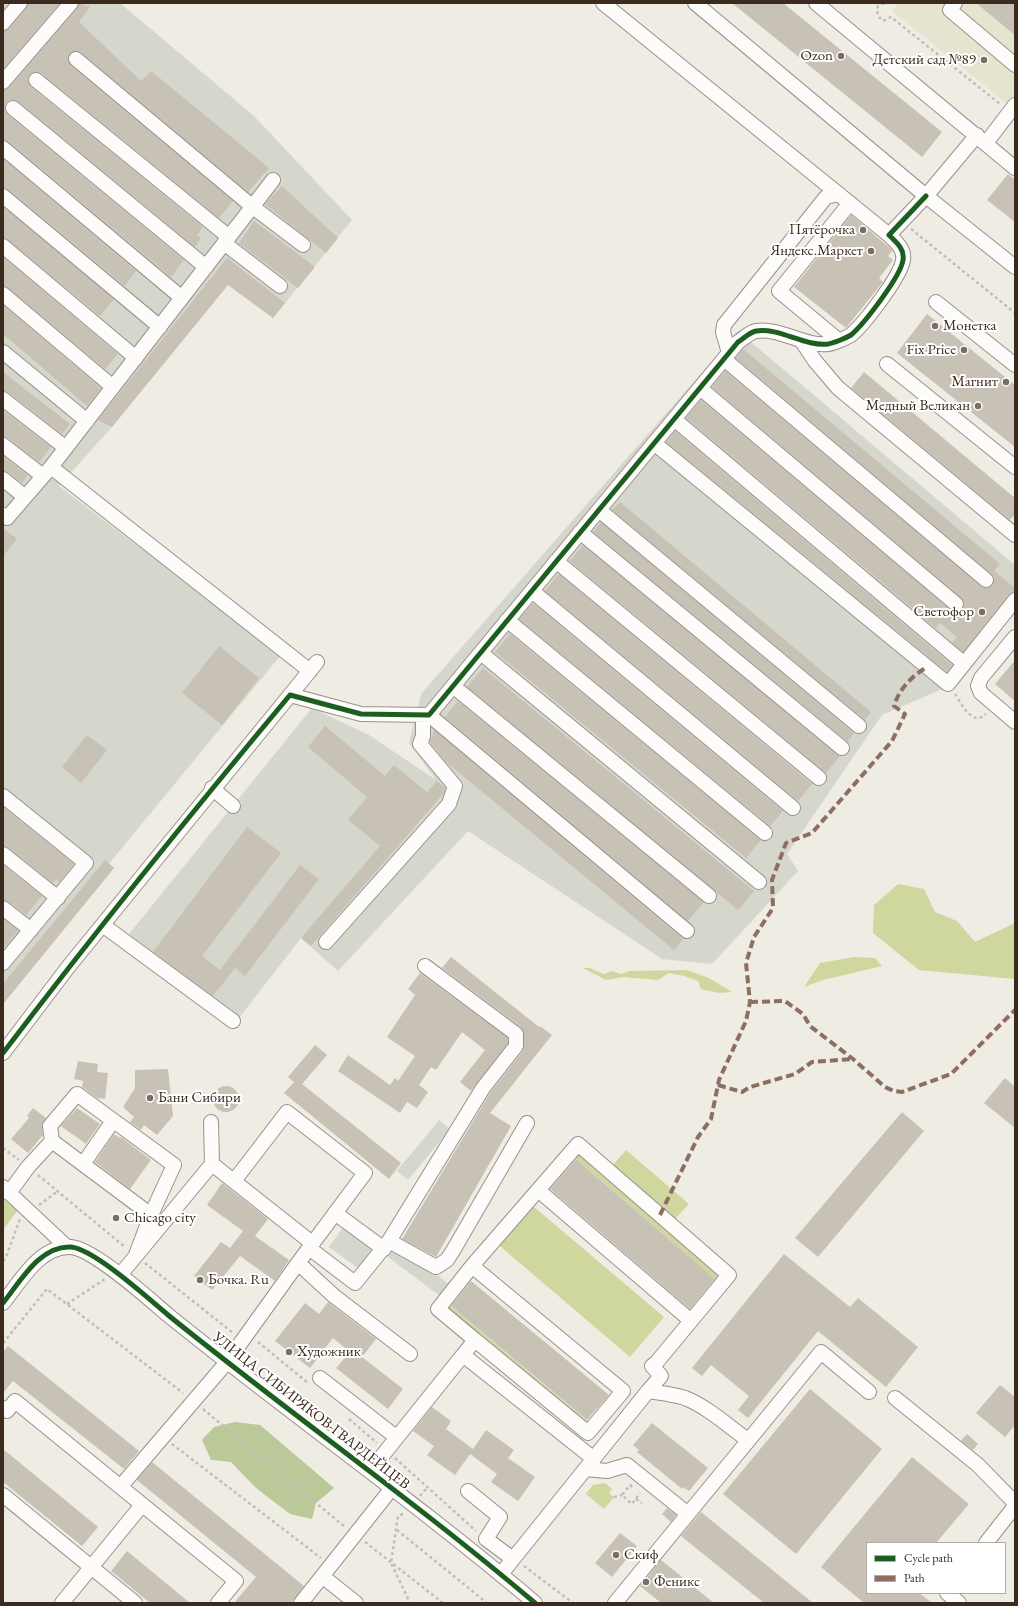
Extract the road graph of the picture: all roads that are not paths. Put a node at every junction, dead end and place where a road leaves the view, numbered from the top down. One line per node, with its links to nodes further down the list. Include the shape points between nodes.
1 (20, 3): 7 (street)
2 (71, 3): 11 (street)
3 (603, 3): 20 (street)
4 (695, 3): 19 (street)
5 (816, 3): 14 (street)
6 (955, 3): 9 (street, via 950,10)
7 (3, 23)
8 (76, 59): 21 (street)
9 (1015, 65)
10 (36, 80): 23 (street)
11 (3, 82)
12 (13, 108): 26 (street)
13 (1012, 108): 14 (street)
14 (981, 139): 16 (street); 19 (street)
15 (3, 148): 30 (street)
16 (1015, 168)
17 (273, 180): 21 (street)
18 (3, 196): 32 (street)
19 (926, 196): 22 (street); 27 (street)
20 (845, 199): 22 (street); 34 (street, via 779,292); 36 (street, via 826,197 724,325)
21 (252, 206): 23 (street); 24 (street)
22 (889, 235): 34 (street, via 901,247 904,259 900,273 890,289 850,335)
23 (227, 240): 26 (street); 28 (street)
24 (303, 245)
25 (3, 246): 37 (street)
26 (206, 267): 30 (street)
27 (1015, 267)
28 (280, 286)
29 (3, 294): 40 (street)
30 (182, 298): 32 (street)
31 (936, 302): 39 (street)
32 (160, 327): 37 (street)
33 (801, 340): 34 (street, via 828,344); 36 (street, via 776,333 755,331 738,342); 55 (street, via 838,388)
34 (838, 340)
35 (3, 352): 44 (street)
36 (726, 356): 41 (street); 57 (street)
37 (136, 358): 40 (street)
38 (887, 364): 48 (street)
39 (1015, 365)
40 (113, 387): 44 (street)
41 (700, 388): 43 (street); 60 (street)
42 (3, 399): 47 (street)
43 (674, 419): 45 (street); 64 (street)
44 (87, 421): 47 (street)
45 (654, 444): 52 (street); 59 (street, via 948,684)
46 (3, 445): 49 (street)
47 (66, 448): 49 (street)
48 (1015, 467)
49 (47, 472): 51 (street); 66 (street, via 314,666)
50 (3, 479): 51 (street)
51 (25, 496): 53 (street, via 7,518)
52 (599, 510): 54 (street); 69 (street)
53 (3, 515)
54 (580, 532): 56 (street); 70 (street)
55 (1015, 534)
56 (556, 561): 58 (street); 71 (street)
57 (986, 580)
58 (532, 591): 61 (street); 75 (street)
59 (1015, 600)
60 (956, 604)
61 (507, 620): 63 (street); 76 (street)
62 (1013, 643): 68 (street, via 981,678 978,686 981,693)
63 (481, 653): 65 (street); 78 (street)
64 (961, 661)
65 (453, 686): 67 (street); 79 (street)
66 (290, 695): 67 (street, via 361,714); 72 (street)
67 (426, 715): 84 (street); 85 (street, via 420,744 455,786 449,804)
68 (1015, 722)
69 (859, 726)
70 (842, 748)
71 (819, 778)
72 (212, 788): 74 (street); 82 (street)
73 (3, 796): 80 (street, via 86,863)
74 (233, 806)
75 (794, 808)
76 (765, 833)
77 (3, 854): 80 (street)
78 (759, 882)
79 (708, 896)
80 (58, 898): 83 (street)
81 (3, 908): 83 (street)
82 (104, 926): 88 (street); 89 (street, via 69,966)
83 (31, 930): 86 (street)
84 (687, 931)
85 (326, 942)
86 (5, 958)
87 (425, 966): 101 (street, via 516,1034 516,1046 484,1088)
88 (233, 1021)
89 (3, 1053)
90 (113, 1121): 93 (street, via 77,1094 50,1126); 94 (street); 100 (street, via 174,1165)
91 (211, 1122): 95 (street)
92 (528, 1123): 101 (street, via 447,1260 436,1267)
93 (52, 1141): 94 (street); 97 (street)
94 (83, 1164): 100 (street)
95 (212, 1164): 96 (street); 104 (street)
96 (234, 1181): 99 (street, via 287,1112 365,1173); 102 (street)
97 (6, 1190): 103 (street, УЛИЦА СИБИРЯКОВ-ГВАРДЕЙЦЕВ)
98 (538, 1190): 106 (street); 109 (street); 109 (street, via 578,1144 584,1149 729,1275)
99 (335, 1213): 101 (street); 102 (street)
100 (151, 1215): 104 (street)
101 (387, 1245): 102 (street, via 355,1283)
102 (311, 1246): 105 (street)
103 (67, 1247): 107 (street, УЛИЦА СИБИРЯКОВ-ГВАРДЕЙЦЕВ, via 82,1250); 108 (street, via 52,1251 36,1262)
104 (136, 1255): 107 (street)
105 (298, 1263): 111 (street, via 334,1296); 113 (street)
106 (472, 1266): 110 (street, via 438,1309); 115 (street)
107 (120, 1275): 113 (street, УЛИЦА СИБИРЯКОВ-ГВАРДЕЙЦЕВ)
108 (3, 1303)
109 (690, 1320): 116 (street, via 652,1366 661,1376)
110 (475, 1340): 112 (street); 115 (street, via 588,1433)
111 (410, 1354)
112 (463, 1355): 121 (street); 123 (street)
113 (227, 1362): 124 (street, УЛИЦА СИБИРЯКОВ-ГВАРДЕЙЦЕВ); 125 (street)
114 (320, 1378): 121 (street)
115 (623, 1391): 119 (street)
116 (648, 1391): 119 (street); 122 (street, via 668,1393 686,1399)
117 (869, 1392): 122 (street, via 821,1352)
118 (895, 1398): 129 (street, via 978,1465)
119 (639, 1403): 123 (street)
120 (3, 1408): 125 (street, via 7,1411 15,1401)
121 (396, 1437): 124 (street)
122 (748, 1440): 132 (street)
123 (590, 1464): 132 (street, via 607,1471 627,1465); 134 (street)
124 (370, 1471): 126 (street, УЛИЦА СИБИРЯКОВ-ГВАРДЕЙЦЕВ)
125 (121, 1486): 130 (street)
126 (392, 1488): 136 (street); 137 (street, УЛИЦА СИБИРЯКОВ-ГВАРДЕЙЦЕВ)
127 (468, 1491): 134 (street, via 500,1517 486,1539)
128 (3, 1495): 135 (street)
129 (1015, 1503)
130 (142, 1505): 135 (street); 142 (street, via 236,1581)
131 (1015, 1506): 133 (street)
132 (688, 1514): 146 (street)
133 (987, 1542)
134 (513, 1559): 137 (street)
135 (91, 1567): 140 (street); 141 (street)
136 (327, 1571): 143 (street); 144 (street)
137 (501, 1574): 145 (street, УЛИЦА СИБИРЯКОВ-ГВАРДЕЙЦЕВ)
138 (945, 1594): 147 (street)
139 (947, 1594): 148 (street)
140 (62, 1603)
141 (136, 1603)
142 (218, 1603)
143 (301, 1603)
144 (356, 1603)
145 (535, 1603)
146 (615, 1603)
147 (938, 1603)
148 (959, 1603)

